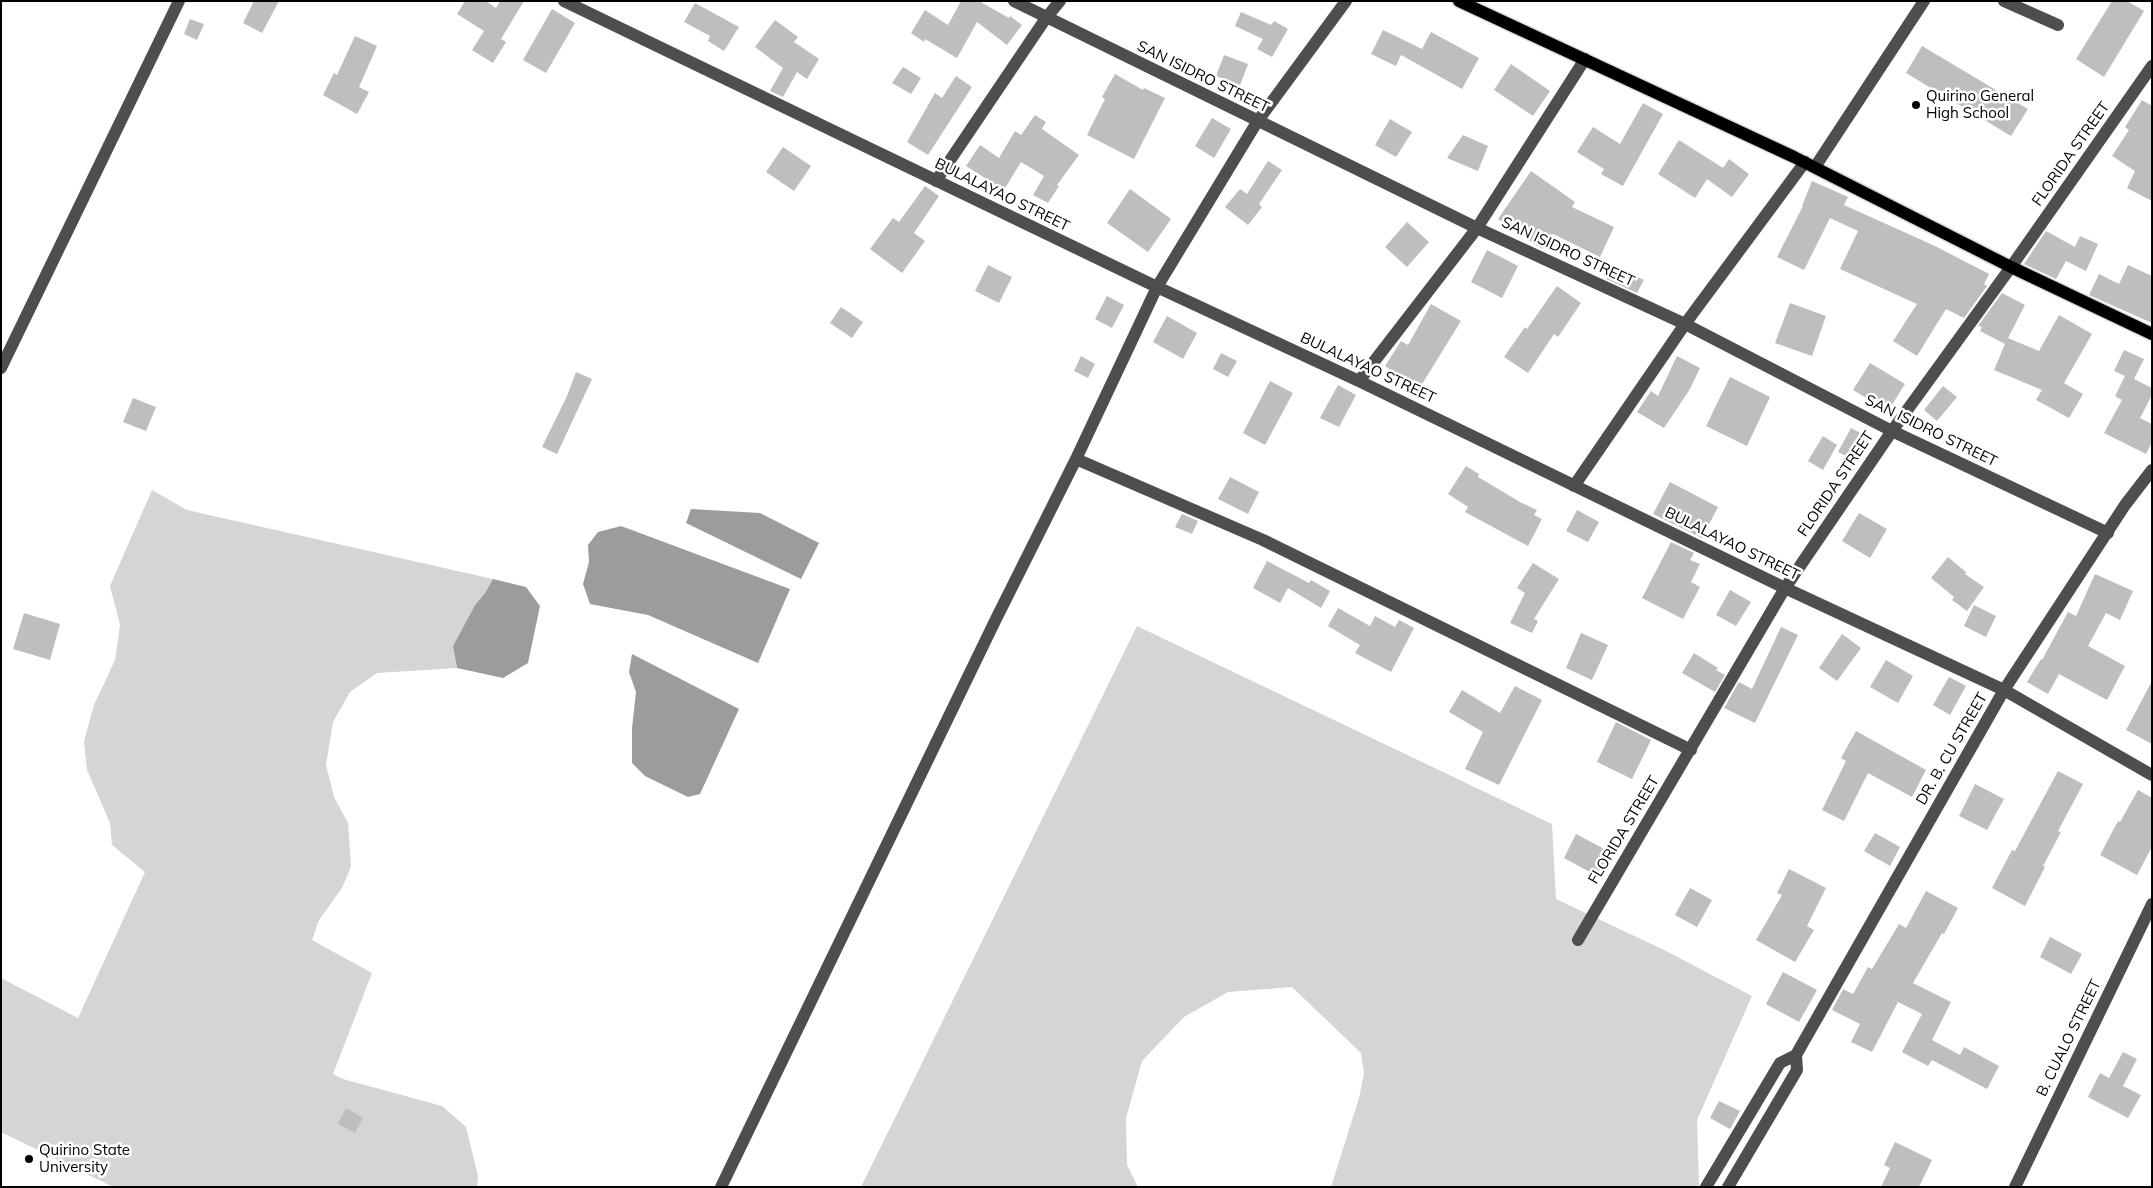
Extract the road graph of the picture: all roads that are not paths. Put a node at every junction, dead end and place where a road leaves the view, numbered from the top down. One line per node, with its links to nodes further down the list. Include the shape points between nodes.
1 (180, 1): 21 (street)
2 (564, 1): 15 (street, BULALAYAO STREET)
3 (1014, 1): 9 (street, SAN ISIDRO STREET)
4 (1060, 1): 9 (street)
5 (1346, 1): 13 (street)
6 (1459, 1): 11 (main road)
7 (1924, 1): 14 (street)
8 (2004, 1): 10 (street)
9 (1046, 18): 13 (street, SAN ISIDRO STREET); 15 (street)
10 (2058, 25)
11 (1585, 59): 14 (main road); 16 (street)
12 (2152, 66): 17 (street, FLORIDA STREET)
13 (1257, 122): 16 (street, SAN ISIDRO STREET); 18 (street)
14 (1810, 165): 17 (main road); 19 (street)
15 (936, 181): 18 (street, BULALAYAO STREET)
16 (1477, 228): 19 (street, SAN ISIDRO STREET); 22 (street)
17 (2011, 267): 20 (main road); 23 (street, FLORIDA STREET)
18 (1157, 287): 22 (street, BULALAYAO STREET); 24 (street)
19 (1685, 324): 23 (street, SAN ISIDRO STREET); 26 (street)
20 (2152, 334)
21 (1, 368)
22 (1359, 381): 26 (street, BULALAYAO STREET)
23 (1892, 431): 27 (street, SAN ISIDRO STREET); 28 (street, FLORIDA STREET)
24 (1076, 459): 30 (street, via 1262,540); 35 (street)
25 (2152, 470): 27 (street, DR. B. CU STREET)
26 (1574, 486): 28 (street, BULALAYAO STREET)
27 (2108, 533): 29 (street, DR. B. CU STREET)
28 (1785, 588): 29 (street, BULALAYAO STREET); 30 (street, FLORIDA STREET)
29 (2004, 690): 31 (street, BULALAYAO STREET); 34 (street, DR. B. CU STREET)
30 (1691, 750): 33 (street, FLORIDA STREET)
31 (2152, 775)
32 (2152, 904): 38 (street, B. CUALO STREET)
33 (1578, 940)
34 (1796, 1055): 36 (street, DR. B. CU STREET, via 1780,1063); 37 (street, DR. B. CU STREET, via 1797,1070)
35 (721, 1187)
36 (1706, 1187)
37 (1728, 1187)
38 (2015, 1187)

